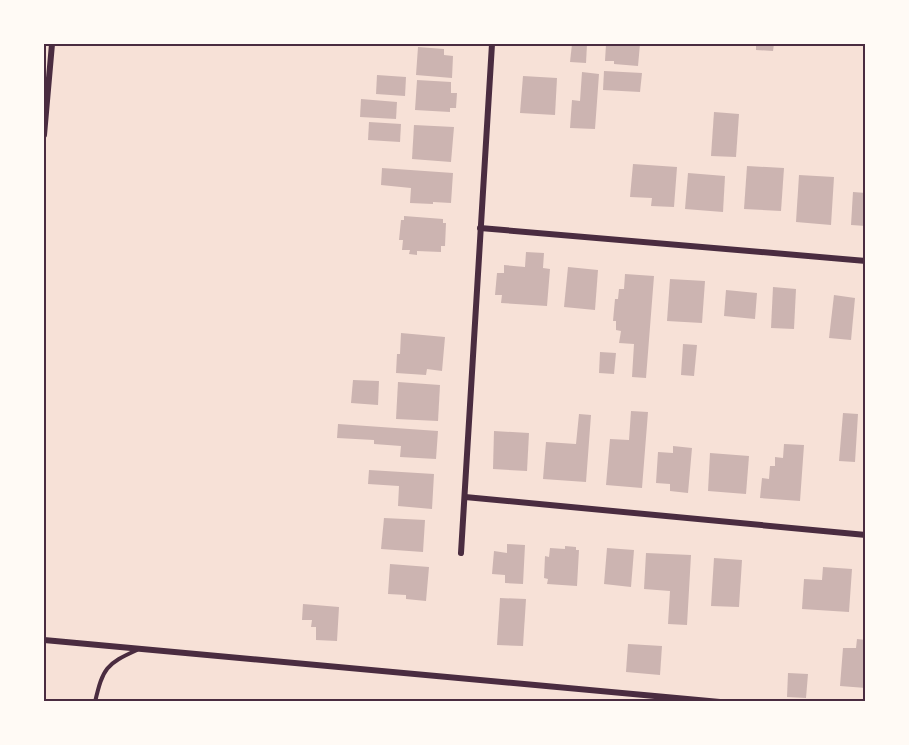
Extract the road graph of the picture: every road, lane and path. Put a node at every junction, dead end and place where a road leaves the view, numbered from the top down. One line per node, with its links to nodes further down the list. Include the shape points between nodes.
1 (52, 44): 3 (street)
2 (492, 44): 4 (street)
3 (44, 135)
4 (480, 228): 5 (street); 6 (street)
5 (866, 261)
6 (465, 497): 7 (street); 8 (street)
7 (866, 535)
8 (461, 553)
9 (44, 640): 10 (street)
10 (141, 649): 11 (lane, via 105,669); 12 (street)
11 (95, 702)
12 (720, 702)

